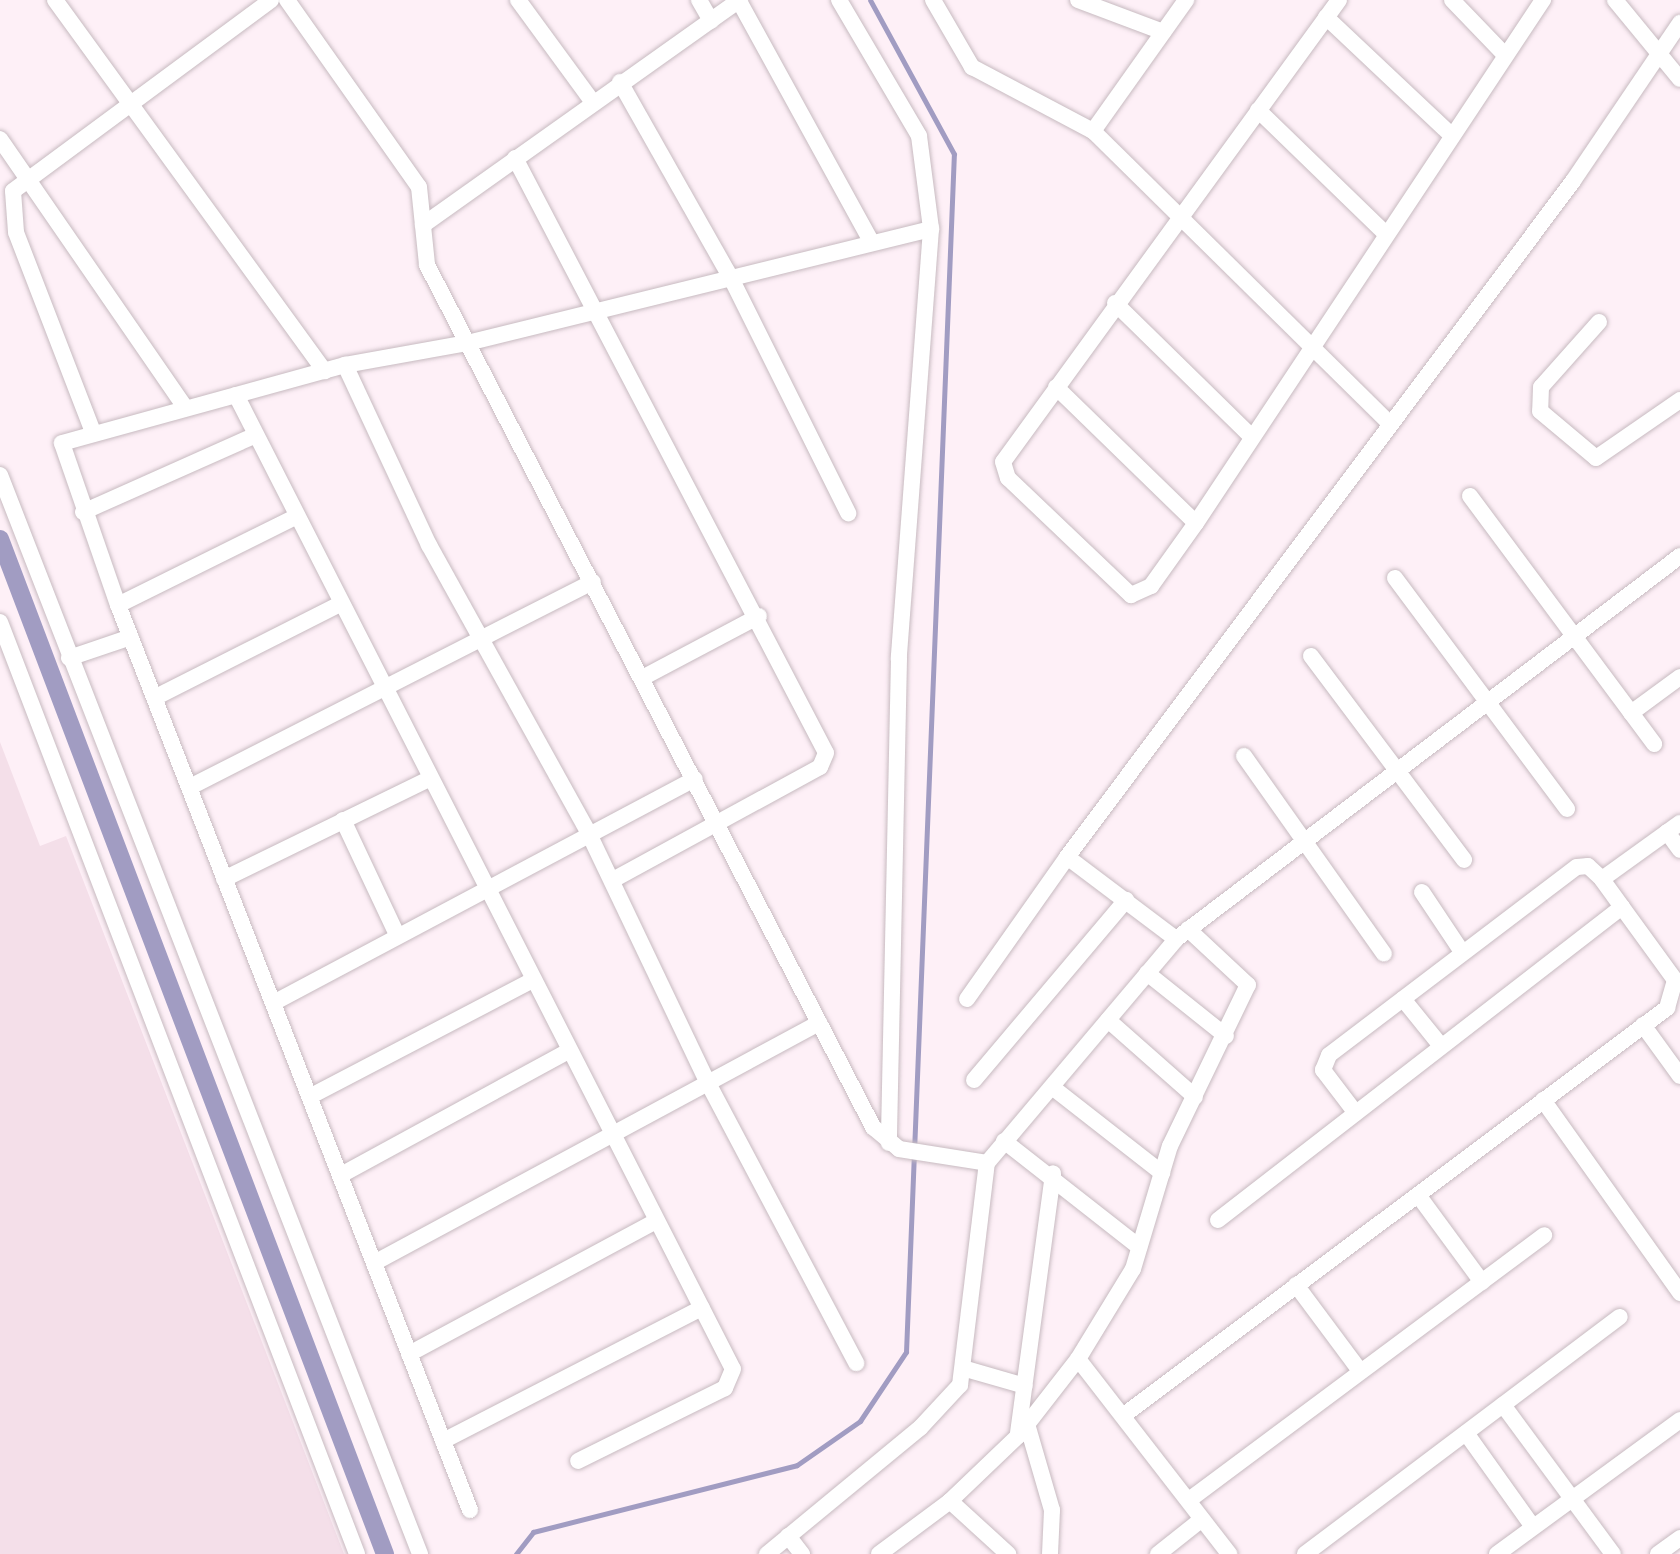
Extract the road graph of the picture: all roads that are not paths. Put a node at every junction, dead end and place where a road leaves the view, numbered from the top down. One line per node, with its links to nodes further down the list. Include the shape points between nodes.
1 (55, 0): 24 (street)
2 (271, 0): 24 (street)
3 (287, 0): 32 (street, via 419,187)
4 (518, 0): 23 (street)
5 (699, 0): 16 (street)
6 (740, 0): 16 (street); 35 (street)
7 (839, 0): 33 (street, via 919,136)
8 (933, 0): 26 (street, via 972,67)
9 (1078, 0): 18 (street)
10 (1186, 0): 18 (street)
11 (1339, 0): 15 (street)
12 (1452, 0): 20 (street)
13 (1543, 0): 20 (street)
14 (1615, 0): 19 (street)
15 (1326, 17): 25 (street); 27 (street)
16 (711, 21): 22 (street)
17 (1680, 23): 19 (street)
18 (1163, 32): 26 (street)
19 (1662, 53): 21 (street); 48 (street)
20 (1505, 55): 27 (street)
21 (1680, 79)
22 (620, 82): 23 (street); 36 (street)
23 (592, 101): 29 (street)
24 (128, 102): 30 (street); 43 (street)
25 (1258, 110): 31 (street); 34 (street)
26 (1093, 131): 31 (street)
27 (1451, 135): 34 (street)
28 (0, 139): 30 (street)
29 (515, 158): 32 (street); 38 (street)
30 (26, 175): 47 (street); 49 (street, via 13,191 16,232)
31 (1178, 217): 37 (street); 41 (street)
32 (423, 225): 40 (street, via 427,265)
33 (931, 229): 35 (street); 123 (street, via 899,658)
34 (1385, 233): 41 (street)
35 (872, 243): 36 (street)
36 (731, 278): 38 (street); 55 (street)
37 (1115, 303): 44 (street); 51 (street)
38 (597, 308): 40 (street); 63 (street)
39 (1599, 322): 46 (street, via 1541,387 1540,411 1596,458)
40 (467, 343): 42 (street); 60 (street)
41 (1310, 350): 48 (street); 51 (street)
42 (345, 365): 43 (street); 67 (street)
43 (325, 371): 45 (street)
44 (1056, 387): 57 (street); 57 (street, via 1006,454 1004,472 1123,591 1151,586)
45 (236, 395): 47 (street); 50 (street)
46 (1680, 400)
47 (185, 407): 49 (street)
48 (1390, 424): 89 (street)
49 (93, 432): 54 (street, via 60,449)
50 (256, 435): 54 (street); 56 (street)
51 (1251, 436): 57 (street)
52 (0, 475): 69 (street)
53 (1470, 496): 65 (street)
54 (83, 512): 61 (street)
55 (848, 513)
56 (297, 516): 61 (street); 62 (street)
57 (1196, 523)
58 (1680, 556): 65 (street)
59 (1395, 578): 74 (street)
60 (593, 582): 67 (street); 70 (street)
61 (118, 605): 66 (street)
62 (338, 605): 72 (street); 73 (street)
63 (759, 616): 70 (street); 84 (street, via 825,761)
64 (0, 622): 160 (street)
65 (1572, 633): 74 (street); 75 (street)
66 (131, 637): 69 (street); 73 (street)
67 (481, 638): 72 (street); 86 (street)
68 (1311, 656): 78 (street)
69 (69, 658): 161 (street)
70 (644, 677): 79 (street)
71 (1680, 677): 75 (street)
72 (383, 689): 80 (street); 81 (street)
73 (158, 696): 81 (street)
74 (1489, 697): 78 (street); 82 (street)
75 (1631, 713): 76 (street)
76 (1654, 744)
77 (1244, 756): 87 (street)
78 (1397, 768): 87 (street); 90 (street)
79 (695, 779): 84 (street); 86 (street)
80 (427, 780): 83 (street); 94 (street)
81 (190, 787): 91 (street)
82 (1567, 809)
83 (343, 820): 91 (street); 99 (street)
84 (719, 824): 93 (street); 108 (street)
85 (1674, 827): 88 (street); 92 (street)
86 (590, 836): 93 (street); 94 (street)
87 (1302, 842): 98 (street); 101 (street)
88 (1680, 850)
89 (1067, 857): 96 (street); 104 (street)
90 (1464, 860)
91 (224, 879): 106 (street)
92 (1602, 879): 97 (street); 100 (street, via 1588,866 1577,867)
93 (613, 880): 115 (street)
94 (486, 891): 99 (street); 103 (street)
95 (1422, 892): 100 (street)
96 (1126, 900): 98 (street); 114 (street)
97 (1622, 907): 109 (street, via 1675,980 1672,1002); 111 (street)
98 (1182, 934): 102 (street); 110 (street, via 1248,985)
99 (397, 935): 106 (street)
100 (1462, 952): 105 (street)
101 (1384, 954)
102 (1147, 973): 107 (street); 110 (street)
103 (529, 982): 112 (street); 117 (street)
104 (967, 999)
105 (1403, 999): 111 (street); 120 (street, via 1322,1065)
106 (277, 1001): 117 (street)
107 (1108, 1020): 116 (street); 118 (street)
108 (819, 1023): 115 (street); 123 (street)
109 (1643, 1025): 113 (street); 119 (street)
110 (1226, 1036): 118 (street)
111 (1441, 1046): 120 (street)
112 (567, 1052): 121 (street); 127 (street)
113 (1680, 1076)
114 (974, 1080)
115 (708, 1083): 121 (street); 141 (street)
116 (1052, 1087): 122 (street); 126 (street)
117 (311, 1096): 127 (street)
118 (1195, 1097): 126 (street)
119 (1543, 1100): 128 (street); 136 (street)
120 (1355, 1112): 129 (street)
121 (612, 1138): 130 (street); 133 (street)
122 (1004, 1141): 124 (street); 125 (street)
123 (894, 1146): 124 (street)
124 (987, 1163): 142 (street)
125 (1053, 1173): 132 (street); 144 (street)
126 (1162, 1173): 132 (street)
127 (341, 1175): 133 (street)
128 (1418, 1195): 134 (street); 135 (street)
129 (1218, 1220)
130 (654, 1222): 137 (street); 139 (street)
131 (1544, 1235): 134 (street)
132 (1139, 1247): 140 (street)
133 (374, 1263): 139 (street)
134 (1482, 1282): 143 (street)
135 (1296, 1285): 143 (street); 146 (street)
136 (1680, 1293)
137 (702, 1308): 150 (street); 151 (street, via 733,1369 731,1382)
138 (1620, 1317): 145 (street)
139 (409, 1354): 150 (street)
140 (1078, 1359): 146 (street); 148 (street)
141 (856, 1363)
142 (966, 1369): 144 (street); 158 (street, via 920,1428)
143 (1360, 1371): 152 (street)
144 (1025, 1386): 148 (street)
145 (1503, 1405): 149 (street); 153 (street)
146 (1124, 1415): 152 (street)
147 (1680, 1420): 153 (street)
148 (1022, 1430): 154 (street); 166 (street, via 1052,1510)
149 (1466, 1433): 157 (street); 169 (street)
150 (443, 1441): 155 (street)
151 (578, 1461)
152 (1189, 1500): 156 (street)
153 (1570, 1500): 157 (street); 171 (street)
154 (950, 1501): 164 (street); 165 (street)
155 (470, 1510)
156 (1202, 1519): 167 (street); 168 (street)
157 (1533, 1527): 170 (street)
158 (788, 1536): 162 (street); 163 (street)
159 (1680, 1538): 172 (street)
160 (357, 1554)
161 (420, 1554)
162 (767, 1554)
163 (802, 1554)
164 (879, 1554)
165 (1008, 1554)
166 (1050, 1554)
167 (1158, 1554)
168 (1229, 1554)
169 (1305, 1554)
170 (1497, 1554)
171 (1613, 1554)
172 (1658, 1554)

